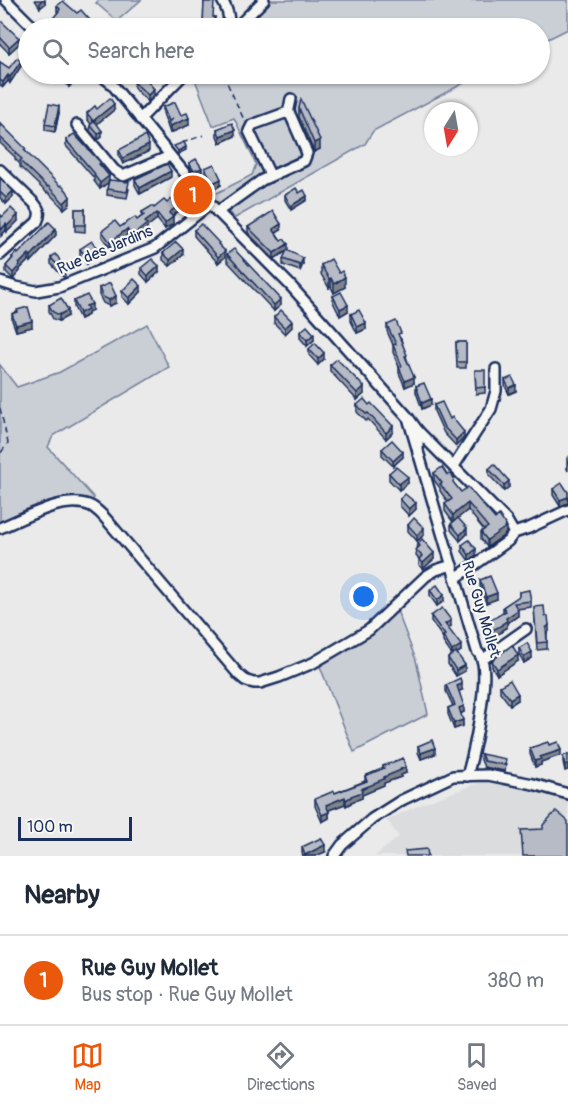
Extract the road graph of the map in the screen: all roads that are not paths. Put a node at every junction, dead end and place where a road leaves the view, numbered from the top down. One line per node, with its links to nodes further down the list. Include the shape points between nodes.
1 (6, 0): 4 (street)
2 (222, 0): 5 (street)
3 (264, 0): 6 (street)
4 (24, 18)
5 (229, 18)
6 (246, 18)
7 (112, 84): 11 (street, Rue Guy Mollet)
8 (174, 84): 11 (street)
9 (291, 99): 10 (street)
10 (288, 114): 15 (street, via 307,153 304,161); 15 (street, via 252,125 249,131)
11 (140, 119): 13 (street, Rue Guy Mollet)
12 (77, 125): 13 (street, via 123,176)
13 (167, 152): 16 (street, Rue Guy Mollet)
14 (0, 170): 18 (street, via 34,203 40,216)
15 (270, 175): 17 (street)
16 (210, 204): 17 (street, Rue Guy Mollet); 19 (street, Rue des Jardins, via 155,248 59,287 36,291)
17 (218, 212): 21 (street, Rue Guy Mollet, via 290,285 407,416)
18 (0, 255)
19 (0, 282)
20 (496, 369): 22 (street, via 491,409)
21 (415, 431): 22 (street); 26 (street, Rue Guy Mollet, via 418,454)
22 (454, 466): 25 (street)
23 (568, 510): 25 (street)
24 (0, 528): 26 (street, via 60,504 77,503 96,509 239,675 254,684 313,663 369,630 426,576)
25 (514, 533): 27 (street)
26 (452, 565): 27 (street, Rue Guy Mollet)
27 (456, 578): 29 (street, Rue Guy Mollet)
28 (526, 629): 29 (street)
29 (482, 660): 30 (street, Rue Guy Mollet, via 483,686)
30 (467, 776): 31 (street, via 505,777); 32 (street, via 453,776 402,800 372,819)
31 (568, 794)
32 (334, 856)

